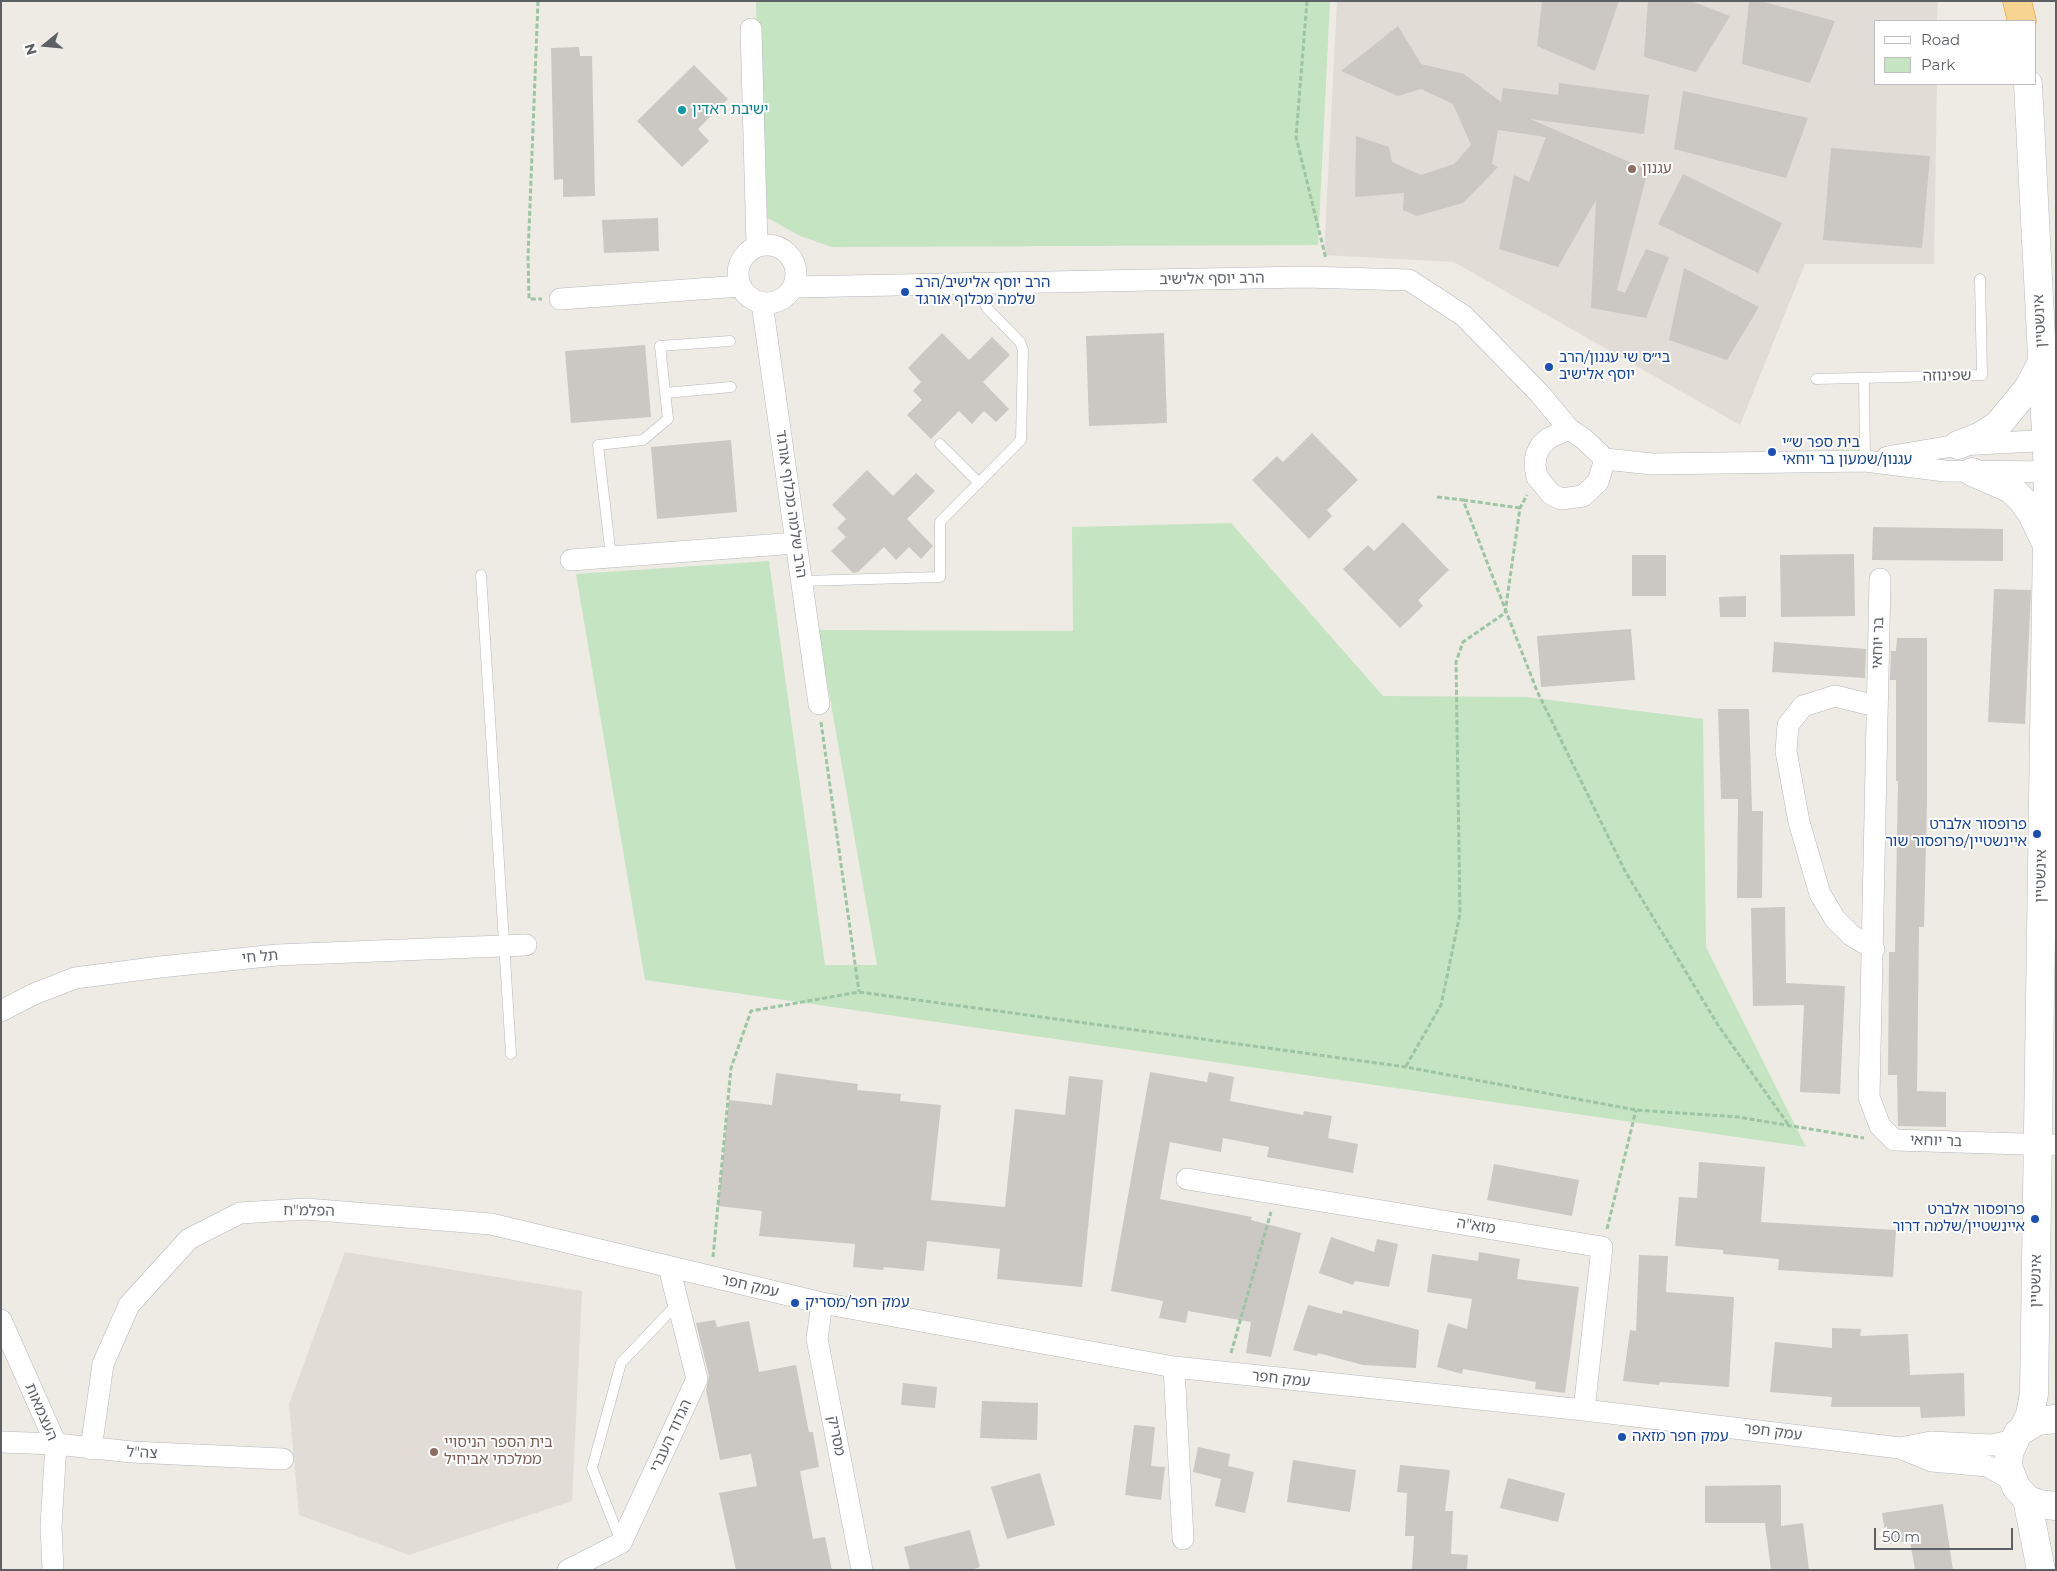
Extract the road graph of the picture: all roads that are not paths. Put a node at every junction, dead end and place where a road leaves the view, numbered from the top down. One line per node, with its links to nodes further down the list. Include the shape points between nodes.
1 (2017, 1): 2 (highway)
2 (2022, 20)
3 (751, 29): 5 (street)
4 (2028, 85): 13 (main road, אינשטיין)
5 (757, 245): 8 (street, via 742,258 738,268); 9 (street, via 777,246 789,254 796,268)
6 (1980, 278): 14 (lane, שפינוזה, via 1982,375)
7 (981, 283): 9 (street, הרב יוסף אלישיב); 18 (street, הרב יוסף אלישיב, via 1331,278 1409,280 1464,316 1540,394); 26 (lane, via 987,308 1020,342 1023,350 1021,440)
8 (740, 286): 10 (street); 11 (street, via 746,294)
9 (794, 287): 11 (street, via 781,300)
10 (560, 299)
11 (762, 303): 27 (street, הרב שלמה מכלוף אורגד)
12 (730, 341): 17 (lane, via 660,346)
13 (2043, 360): 19 (main road, אינשטיין); 21 (main road, via 2029,386 1998,425)
14 (1864, 378): 15 (lane, שפינוזה); 23 (lane)
15 (1816, 379)
16 (731, 387): 17 (lane)
17 (665, 392): 29 (lane, via 668,419 643,440 598,444)
18 (1569, 429): 22 (street, via 1584,438); 22 (street, via 1541,445 1535,466 1537,477 1551,494 1562,499 1583,496 1598,482)
19 (2051, 440): 21 (street); 25 (main road, אינשטיין)
20 (940, 444): 26 (lane)
21 (1958, 445): 23 (street)
22 (1605, 459): 23 (street, via 1652,464)
23 (1865, 461): 24 (street)
24 (1972, 472): 25 (street); 28 (main road, via 2010,489 2023,501)
25 (2052, 472): 28 (main road, אינשטיין)
26 (979, 482): 33 (lane, via 940,522 940,577)
27 (796, 543): 29 (street); 33 (street, הרב שלמה מכלוף אורגד)
28 (2046, 545): 41 (main road, אינשטיין)
29 (611, 557): 30 (street)
30 (571, 560)
31 (480, 575): 37 (lane)
32 (1880, 579): 35 (street, בר יוחאי)
33 (802, 581): 34 (street, הרב שלמה מכלוף אורגד)
34 (819, 704)
35 (1876, 706): 38 (street, בר יוחאי); 38 (street, via 1835,696 1803,706 1788,725 1786,751 1799,822 1820,894 1846,930)
36 (526, 945): 37 (street, תל חי)
37 (504, 947): 39 (street, תל חי, via 277,955 160,967 75,978); 40 (lane)
38 (1874, 949): 41 (street, בר יוחאי, via 1869,1096 1880,1126 1894,1140)
39 (1, 1011)
40 (511, 1054)
41 (2047, 1145): 50 (main road, אינשטיין, via 2034,1394 2030,1415)
42 (1187, 1179): 48 (street, מזא"ה, via 1602,1247)
43 (669, 1267): 44 (street, עמק חפר); 45 (street, הגדוד העברי); 54 (street, הפלמ"ח, via 491,1224 306,1209 240,1213 189,1240 129,1305 103,1364)
44 (822, 1302): 47 (street, עמק חפר); 62 (street, מסריק, via 817,1339)
45 (678, 1303): 59 (street, הגדוד העברי, via 697,1379); 59 (lane, via 621,1363 592,1468)
46 (1, 1320): 52 (street, העצמאות)
47 (1174, 1367): 48 (street, עמק חפר); 58 (street)
48 (1584, 1410): 53 (street, עמק חפר)
49 (2056, 1419): 50 (main road, via 2037,1420)
50 (2019, 1434): 53 (street, עמק חפר, via 1992,1444 1931,1442); 56 (main road, אינשטיין, via 2009,1453 2008,1466)
51 (1, 1442): 52 (street, צה"ל)
52 (56, 1444): 54 (street, צה"ל); 60 (street, העצמאות)
53 (1900, 1448): 56 (street, עמק חפר, via 1932,1461 1987,1466)
54 (91, 1449): 55 (street, צה"ל)
55 (283, 1459)
56 (2019, 1490): 57 (main road, via 2038,1504); 63 (main road, אינשטיין)
57 (2056, 1506)
58 (1183, 1539)
59 (621, 1543): 61 (street)
60 (53, 1570)
61 (568, 1570)
62 (862, 1570)
63 (2041, 1570)

